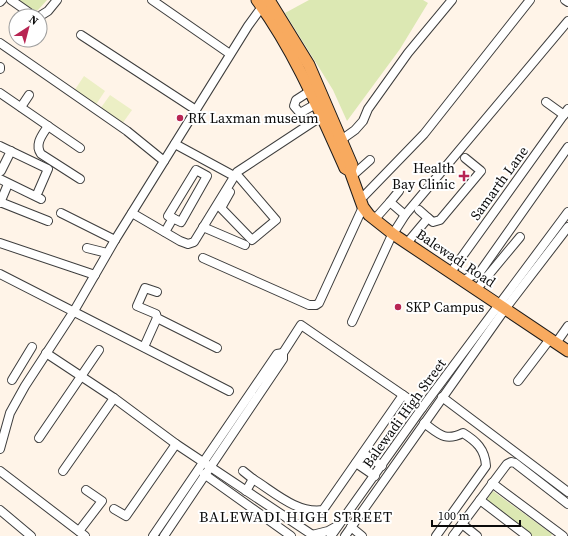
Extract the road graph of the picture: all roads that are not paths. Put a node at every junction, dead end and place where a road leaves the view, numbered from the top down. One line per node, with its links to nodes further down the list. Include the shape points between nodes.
1 (2, 0): 9 (street)
2 (11, 0): 11 (street)
3 (57, 0): 12 (street)
4 (152, 0): 16 (street)
5 (452, 0): 27 (street, via 408,53 368,109 363,121)
6 (530, 0): 46 (street, via 424,134)
7 (565, 0): 10 (street)
8 (265, 1): 16 (street); 17 (main road, Balewadi Road); 27 (main road, Balewadi Road, via 309,65)
9 (0, 2)
10 (568, 2)
11 (22, 8)
12 (48, 11)
13 (568, 21): 51 (street)
14 (81, 35): 23 (street)
15 (0, 43): 35 (street)
16 (230, 54): 23 (street)
17 (310, 91): 21 (main road, Balewadi Road); 21 (street, via 296,100 294,106 300,113)
18 (0, 93): 22 (street)
19 (29, 95): 22 (street)
20 (546, 102): 24 (street)
21 (316, 104): 25 (main road, Balewadi Road)
22 (21, 107): 26 (street)
23 (196, 110): 28 (street)
24 (566, 112): 68 (street, Samarth Lane)
25 (322, 116): 38 (street); 39 (main road, Balewadi Road, via 345,168)
26 (48, 126): 30 (street); 41 (street, via 38,144 40,154)
27 (342, 140): 39 (main road, Balewadi Road, via 352,165)
28 (175, 144): 35 (street); 36 (street)
29 (0, 146): 32 (street)
30 (80, 148)
31 (568, 148): 71 (street, via 480,272)
32 (11, 151): 40 (street); 42 (street, via 48,169 39,196)
33 (465, 158): 53 (street, via 481,171 440,220 433,222)
34 (370, 160): 39 (street)
35 (164, 161): 50 (street)
36 (208, 162): 37 (street); 38 (street)
37 (201, 173): 52 (street, via 196,170 168,216); 52 (street, via 207,176 181,222)
38 (238, 174): 38 (street, via 221,208 252,240 276,220); 56 (street)
39 (351, 174): 46 (main road, Balewadi Road)
40 (0, 175): 42 (street)
41 (80, 178)
42 (8, 184): 44 (street)
43 (399, 191): 45 (street)
44 (0, 202): 55 (street)
45 (390, 202): 51 (street); 54 (street)
46 (362, 203): 54 (main road, Balewadi Road); 67 (street, via 316,305 309,305)
47 (418, 210): 53 (street)
48 (568, 212): 74 (street)
49 (61, 213): 61 (street)
50 (132, 213): 58 (street); 61 (street)
51 (405, 216): 59 (street)
52 (173, 218): 58 (street)
53 (428, 218): 63 (street)
54 (374, 220): 59 (main road, Balewadi Road)
55 (48, 222)
56 (203, 227): 58 (street, via 194,242 188,244); 64 (street)
57 (568, 227): 74 (street)
58 (165, 232)
59 (392, 234): 63 (main road, Balewadi Road); 77 (street)
60 (520, 237): 72 (street)
61 (115, 240): 66 (street)
62 (0, 243): 70 (street)
63 (407, 243): 68 (main road, Balewadi Road)
64 (245, 245)
65 (87, 248): 66 (street)
66 (107, 253): 70 (street)
67 (203, 258)
68 (451, 272): 71 (main road, Balewadi Road)
69 (0, 274): 75 (street)
70 (94, 275): 75 (street)
71 (463, 280): 72 (main road, Balewadi Road)
72 (476, 290): 74 (main road, Balewadi Road)
73 (157, 292): 76 (street, via 145,288 137,306 156,314)
74 (502, 307): 79 (main road, Balewadi Road); 92 (street, Balewadi High Street); 93 (street, Balewadi High Street)
75 (74, 310): 81 (street); 85 (street)
76 (157, 318): 81 (street); 82 (street)
77 (352, 322)
78 (568, 326): 79 (street)
79 (553, 341): 84 (main road, Balewadi Road); 88 (street)
80 (32, 347): 87 (street)
81 (144, 347): 89 (street)
82 (217, 348)
83 (99, 350): 86 (street)
84 (568, 351)
85 (43, 355): 86 (street); 97 (street, via 23,384 10,413)
86 (81, 377): 91 (street); 95 (street)
87 (12, 380)
88 (518, 381)
89 (230, 390)
90 (403, 395): 93 (street); 98 (street); 100 (street, via 301,324 283,353 277,354)
91 (114, 398): 96 (street); 103 (street)
92 (442, 398): 94 (street, Balewadi High Street); 111 (street)
93 (422, 408): 101 (street, Balewadi High Street)
94 (424, 423): 118 (street, Balewadi High Street); 128 (street, via 444,437 453,438 463,433 479,446 486,459 486,466)
95 (39, 438)
96 (176, 444): 100 (street); 114 (street, via 126,516)
97 (0, 449)
98 (363, 453): 99 (street); 101 (street)
99 (356, 463): 106 (street); 107 (street, via 323,510 300,508)
100 (206, 464): 105 (street); 110 (street); 120 (street)
101 (382, 466): 106 (street, Balewadi High Street)
102 (0, 471): 119 (street)
103 (62, 471)
104 (243, 471): 107 (street)
105 (204, 474): 122 (street); 123 (street)
106 (375, 476): 117 (street, Balewadi High Street)
107 (253, 479): 110 (street)
108 (492, 483): 112 (street); 113 (street, via 511,462); 132 (street)
109 (86, 490): 119 (street, via 102,502)
110 (246, 491): 124 (street)
111 (568, 492)
112 (480, 500): 116 (street); 131 (street)
113 (568, 504)
114 (114, 509)
115 (0, 510): 121 (street)
116 (462, 524): 129 (street); 130 (street)
117 (340, 525): 124 (street); 125 (street, Balewadi High Street)
118 (351, 527): 126 (street, Balewadi High Street); 127 (street)
119 (82, 534)
120 (155, 535)
121 (30, 536)
122 (164, 536)
123 (291, 536)
124 (313, 536)
125 (331, 536)
126 (345, 536)
127 (362, 536)
128 (436, 536)
129 (452, 536)
130 (477, 536)
131 (527, 536)
132 (563, 536)

